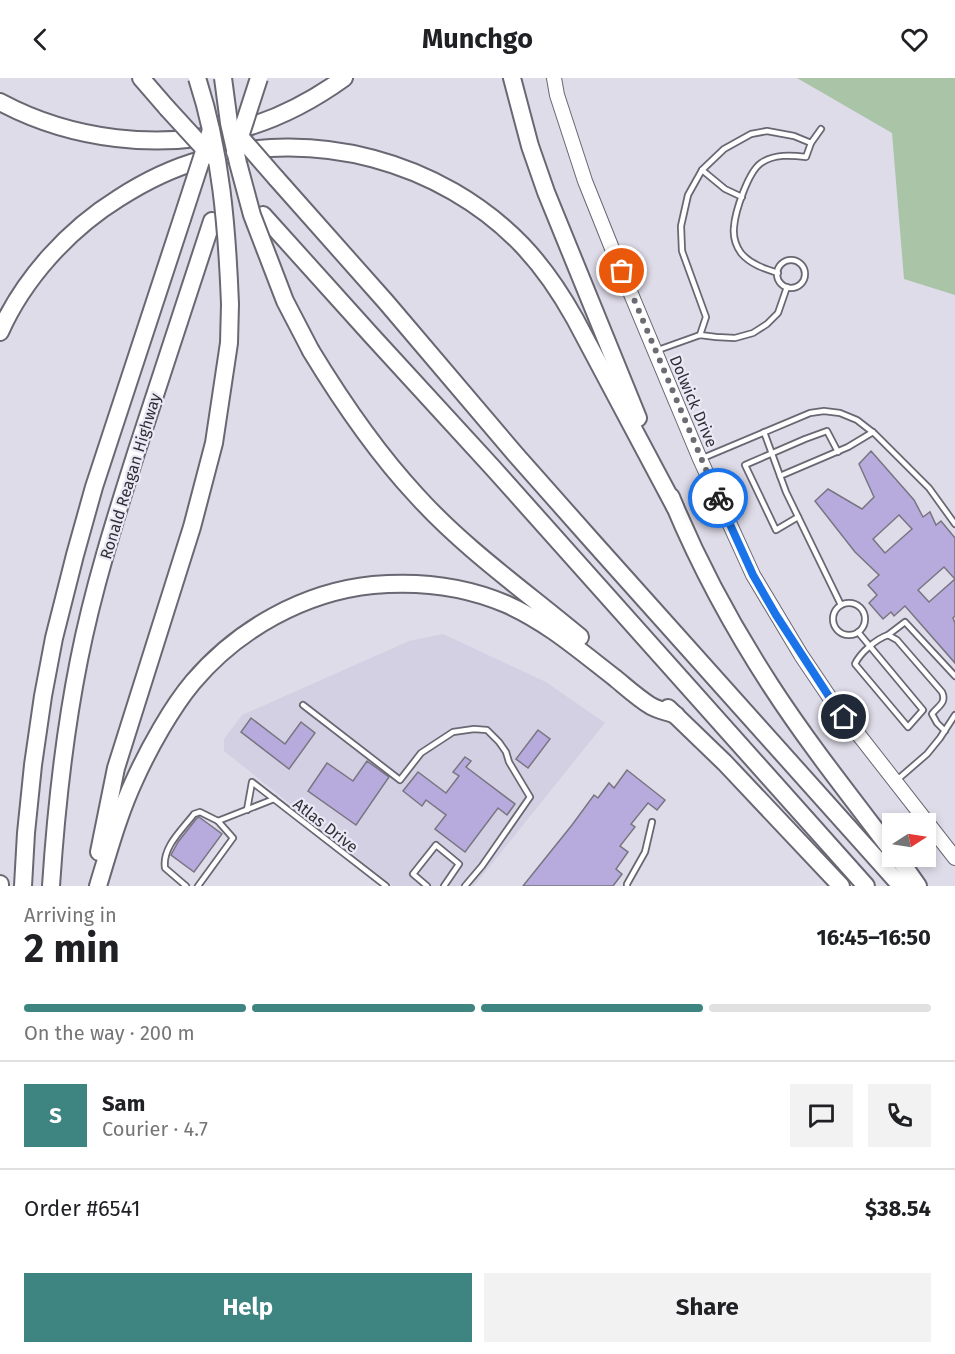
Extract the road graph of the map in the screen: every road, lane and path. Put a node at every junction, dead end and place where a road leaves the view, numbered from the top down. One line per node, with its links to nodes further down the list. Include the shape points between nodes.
1 (141, 78): 59 (highway, bridge)
2 (188, 78): 60 (highway, bridge, via 586,535)
3 (197, 78): 50 (highway, bridge, via 223,194 229,343 214,443 192,527 116,768 100,843)
4 (223, 78): 37 (highway, bridge, via 237,164 285,301 330,383 376,448 460,538)
5 (228, 78): 48 (highway, Ronald Reagan Highway, bridge, via 75,555 43,696)
6 (259, 78): 49 (highway, Ronald Reagan Highway, bridge, via 93,595 67,727)
7 (345, 78): 10 (highway, via 294,109 238,130 198,138 156,140 87,134)
8 (512, 78): 26 (highway, via 546,192)
9 (554, 78): 19 (main road, Dolwick Drive, via 585,181)
10 (0, 102)
11 (821, 129): 12 (lane)
12 (811, 143): 13 (lane, via 767,131 751,134 724,149); 14 (lane, via 806,158 789,155 760,163)
13 (702, 170): 14 (lane, via 724,189); 18 (lane, via 688,195 681,226 682,251 706,317)
14 (742, 197): 15 (lane, via 734,225 741,254 755,265)
15 (778, 273): 16 (lane, via 780,282); 16 (lane, via 784,262 793,260 801,264 803,281)
16 (788, 287): 18 (lane, via 778,312 753,333 735,338)
17 (0, 332): 26 (highway, via 40,267 64,242 112,202 160,176 199,160 257,149 321,149 381,160 432,180 471,203 522,245 545,272 575,319)
18 (700, 335): 19 (lane)
19 (655, 351): 24 (main road, Dolwick Drive)
20 (764, 432): 21 (lane, via 824,411 857,420); 23 (lane); 24 (lane)
21 (873, 432): 22 (lane); 28 (lane, via 929,488)
22 (838, 452): 23 (lane, via 827,431); 25 (lane)
23 (772, 454): 25 (lane); 27 (lane, via 745,465 776,530)
24 (700, 459): 40 (main road, Dolwick Drive, via 748,566 776,615 830,698)
25 (780, 476): 27 (lane)
26 (675, 507): 45 (highway, via 744,644 800,728)
27 (798, 517): 29 (lane)
28 (955, 524)
29 (841, 605): 30 (lane, via 850,603 863,612 863,626); 30 (lane, via 833,619 836,629 845,635)
30 (858, 632): 32 (lane)
31 (888, 635): 32 (lane); 33 (lane, via 905,622); 36 (lane, via 897,640 942,692 944,702)
32 (870, 647): 35 (lane); 35 (lane, via 856,660 857,668 909,727)
33 (955, 675)
34 (303, 705): 56 (lane, via 400,780 421,753 453,732 487,730 499,742 530,797)
35 (923, 710): 36 (lane)
36 (932, 714): 39 (lane)
37 (676, 715): 50 (highway, via 651,706 558,633 504,603 473,592 414,583 360,586 335,592 263,622 216,657 193,682 150,748 135,779); 58 (highway)
38 (955, 715): 39 (lane)
39 (945, 731): 40 (lane, via 927,754)
40 (895, 782): 46 (main road, Dolwick Drive)
41 (274, 799): 42 (lane); 42 (lane, Atlas Drive, via 252,782); 53 (lane, Atlas Drive)
42 (247, 810): 43 (lane)
43 (218, 821): 51 (lane, via 200,812 194,814 166,851 165,868); 52 (lane, via 233,838)
44 (652, 822): 57 (lane, via 645,852)
45 (882, 838)
46 (955, 858)
47 (905, 867): 61 (highway)
48 (23, 886)
49 (51, 886)
50 (96, 886)
51 (186, 886)
52 (198, 886)
53 (386, 886)
54 (427, 886): 55 (lane, via 413,874 436,845 459,864)
55 (444, 886)
56 (465, 886)
57 (627, 886)
58 (841, 886)
59 (866, 886)
60 (901, 886)
61 (918, 886)

